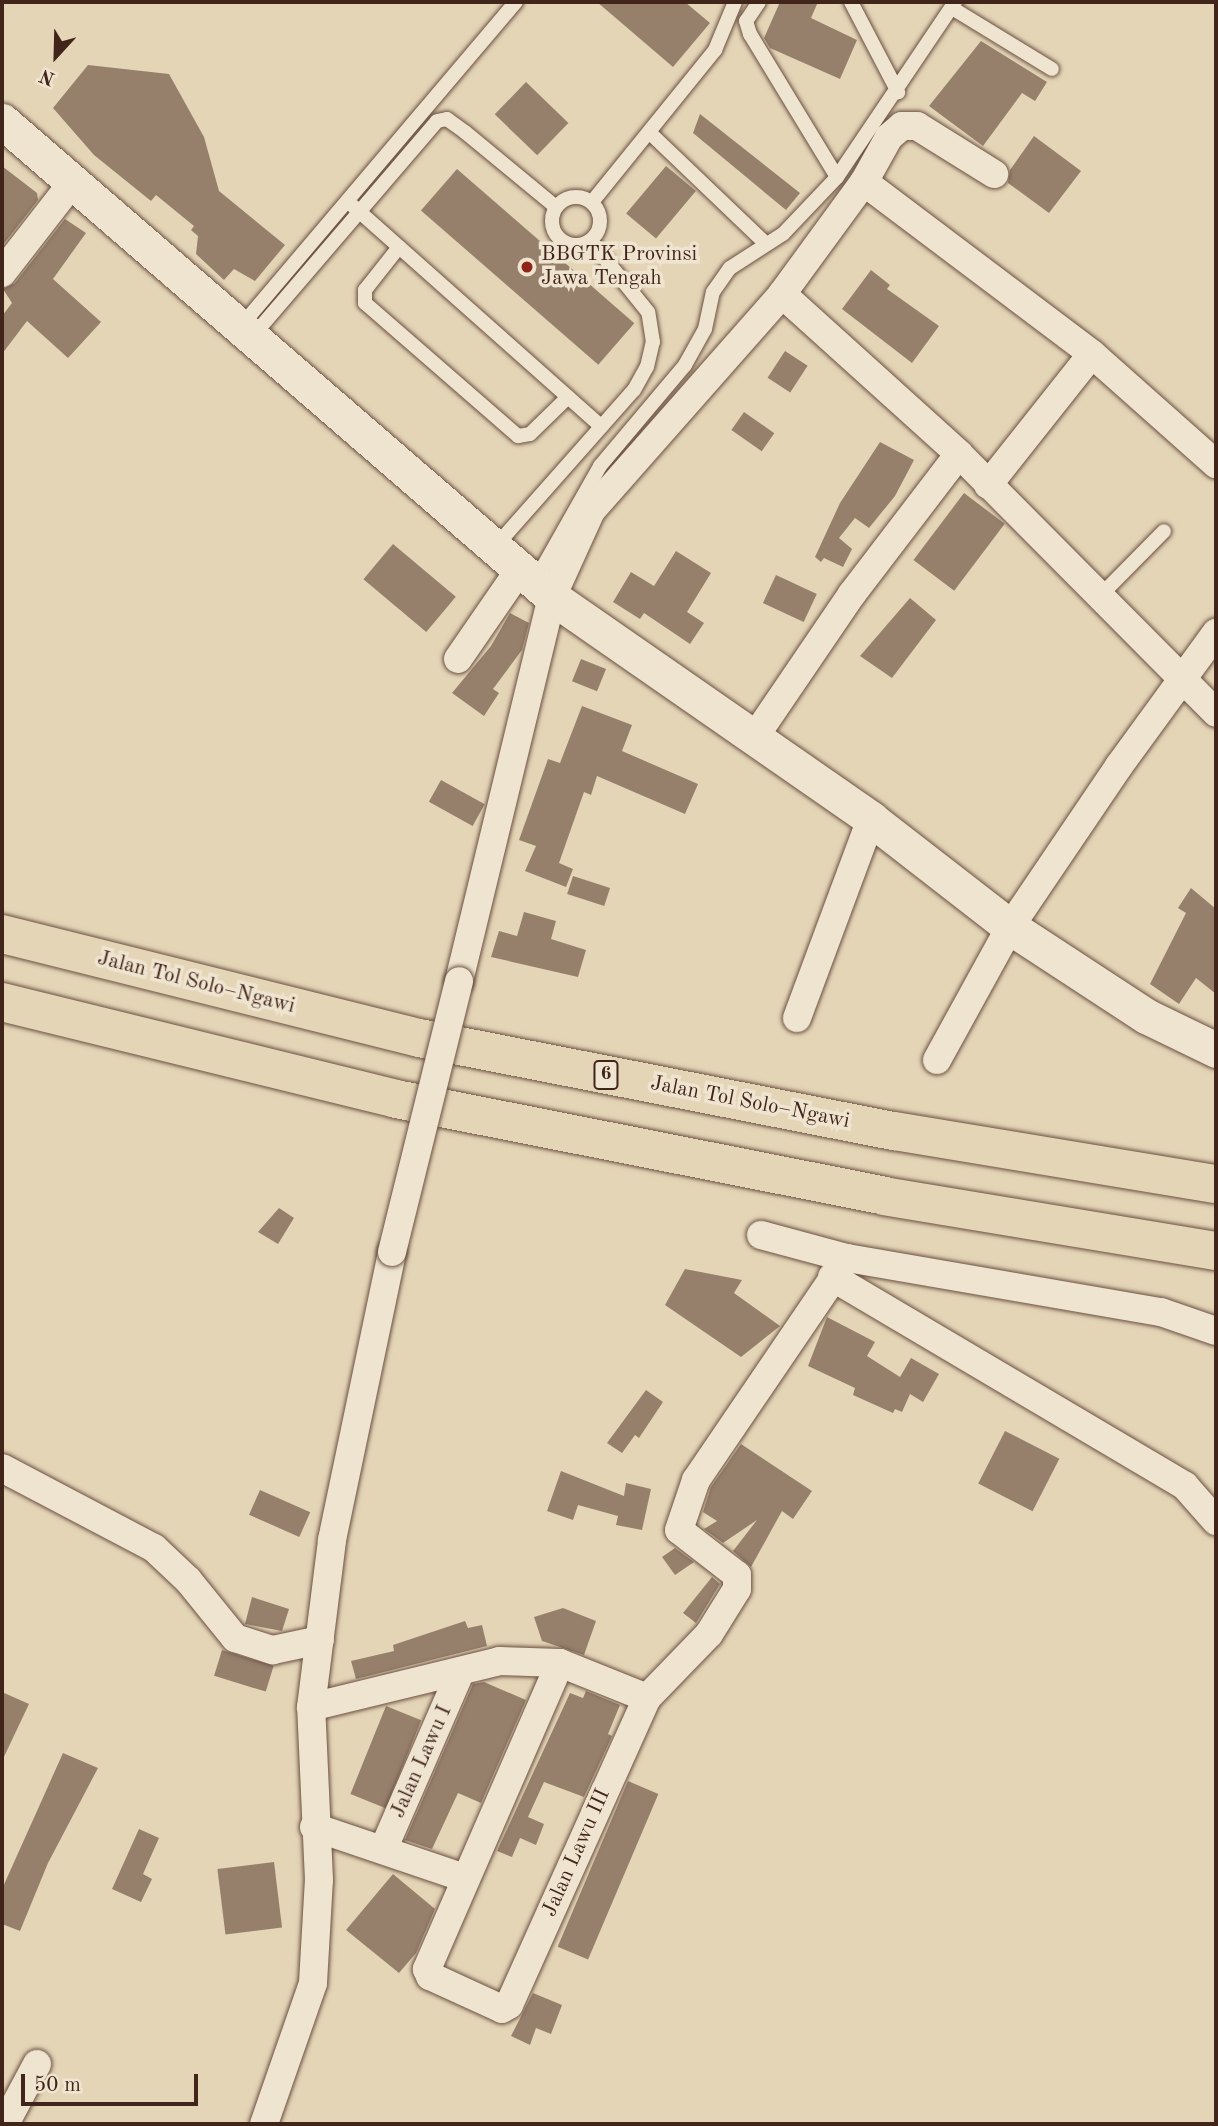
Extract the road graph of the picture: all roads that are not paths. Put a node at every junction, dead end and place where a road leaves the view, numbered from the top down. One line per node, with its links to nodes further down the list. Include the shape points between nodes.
1 (516, 2): 13 (lane)
2 (734, 2): 9 (lane, via 715,50)
3 (759, 2): 11 (lane, via 746,21 750,34)
4 (850, 2): 7 (lane)
5 (954, 5): 6 (lane); 7 (lane)
6 (1052, 69)
7 (898, 92): 11 (lane)
8 (2, 121): 12 (street)
9 (650, 133): 14 (lane); 18 (lane)
10 (994, 174): 11 (street, via 917,126 902,126)
11 (850, 180): 18 (lane); 21 (street); 23 (street)
12 (72, 183): 20 (street); 22 (street)
13 (348, 201): 16 (lane); 22 (lane, via 307,242)
14 (592, 202): 15 (lane, via 578,197); 17 (lane, via 599,228)
15 (556, 207): 16 (lane, via 447,119 427,128); 17 (lane, via 555,233 578,245)
16 (360, 212): 19 (lane); 22 (lane)
17 (590, 240): 25 (lane, via 648,312 653,342 634,390)
18 (765, 243): 30 (lane, via 730,268 713,292 705,329 685,365 600,466)
19 (399, 247): 24 (lane); 24 (lane, via 365,290 365,303 518,436 530,434)
20 (2, 274)
21 (782, 294): 26 (street); 30 (street, via 591,511)
22 (246, 332): 30 (street)
23 (1093, 355): 27 (street); 28 (street)
24 (568, 397): 25 (lane)
25 (601, 426): 30 (lane)
26 (959, 454): 28 (street); 36 (street, via 852,594)
27 (1216, 464)
28 (988, 485): 31 (street)
29 (1164, 531): 31 (lane)
30 (525, 574): 33 (street); 36 (street); 51 (street, bridge, via 459,981 392,1252 332,1540)
31 (1100, 596): 34 (street)
32 (1216, 634): 34 (street)
33 (458, 659)
34 (1182, 677): 35 (street); 38 (street)
35 (1216, 713)
36 (754, 738): 37 (street)
37 (871, 819): 38 (street); 41 (street)
38 (1010, 927): 42 (street, via 1146,1016); 43 (street)
39 (2, 934): 44 (highway, Jalan Tol Solo–Ngawi / 6, via 419,1038 895,1131)
40 (2, 1002): 46 (highway, via 396,1099 884,1196)
41 (797, 1018)
42 (1216, 1050)
43 (937, 1060)
44 (1216, 1184)
45 (761, 1235): 47 (street)
46 (1216, 1251)
47 (840, 1268): 48 (street, via 1161,1312); 50 (street, via 1185,1486); 54 (street, Jalan Lawu III, via 696,1480 679,1530 737,1575 737,1589 709,1634)
48 (1216, 1332)
49 (2, 1468): 51 (street, via 154,1548 188,1580 235,1638 273,1650)
50 (1216, 1521)
51 (320, 1640): 55 (street)
52 (559, 1663): 53 (street, via 499,1661); 54 (street); 58 (street)
53 (460, 1673): 55 (street); 57 (street, Jalan Lawu I)
54 (648, 1698): 58 (street, Jalan Lawu III, via 507,2008 428,1973)
55 (312, 1707): 56 (street)
56 (314, 1826): 57 (street); 61 (street, via 319,1880 313,1983)
57 (383, 1850): 58 (street)
58 (465, 1878)
59 (37, 2064): 60 (street)
60 (5, 2124)
61 (264, 2124)

